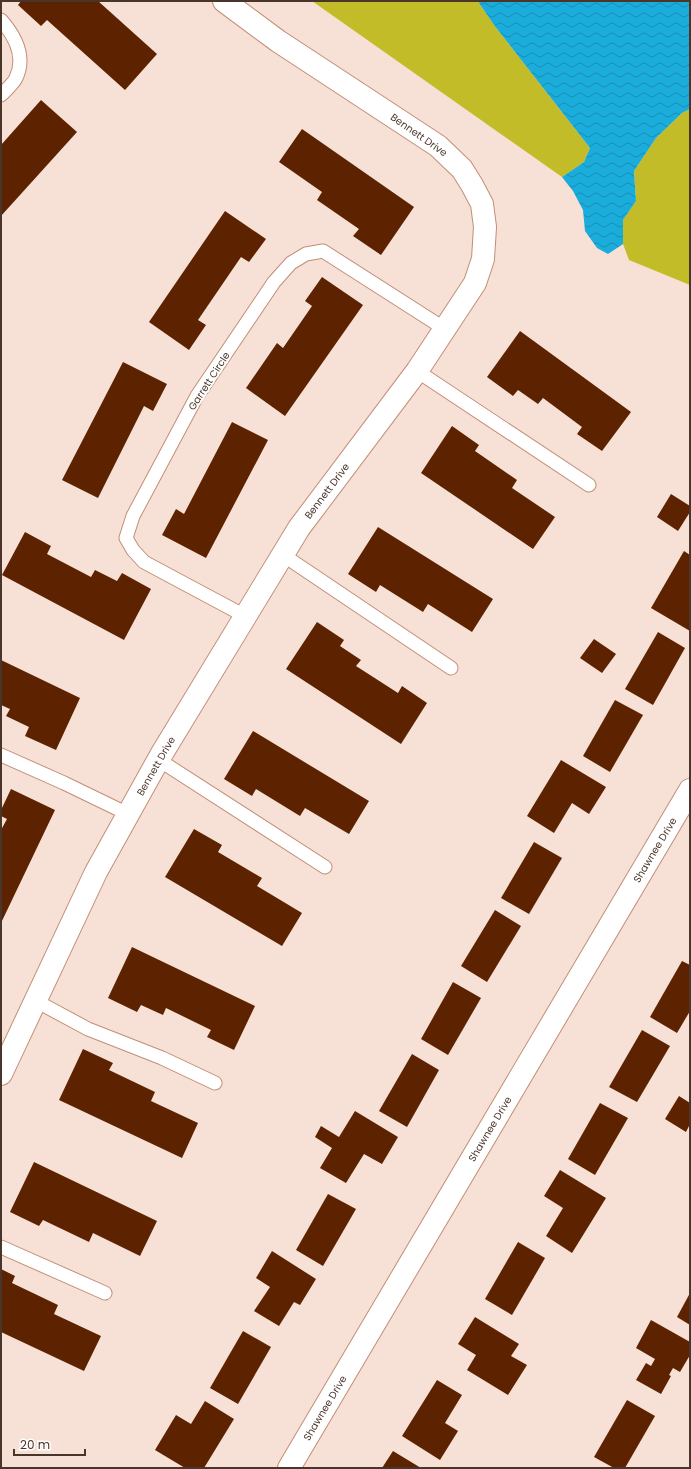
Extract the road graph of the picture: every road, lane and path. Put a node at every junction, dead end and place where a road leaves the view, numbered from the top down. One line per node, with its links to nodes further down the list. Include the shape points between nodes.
1 (224, 1): 4 (street, Bennett Drive, via 278,41 438,146 462,169 482,204 485,227 483,259 475,284)
2 (1, 20): 3 (lane, via 14,36 19,52 19,68 15,79)
3 (1, 95)
4 (445, 329): 5 (street, Bennett Drive); 8 (lane, Garrett Circle, via 323,251 306,254 291,263 274,282 197,396 133,516 126,538 132,550 144,562)
5 (417, 371): 6 (lane); 7 (street, Bennett Drive, via 299,528)
6 (589, 485)
7 (283, 555): 8 (street, Bennett Drive); 9 (lane)
8 (245, 616): 11 (street, Bennett Drive)
9 (451, 668)
10 (1, 755): 13 (lane)
11 (159, 760): 13 (street, Bennett Drive); 15 (lane)
12 (690, 790): 14 (street, Shawnee Drive)
13 (128, 814): 16 (street, Bennett Drive, via 96,872)
14 (683, 817): 21 (street, Shawnee Drive)
15 (325, 867)
16 (36, 1001): 17 (street, Bennett Drive); 18 (lane, via 88,1029 162,1058)
17 (1, 1074)
18 (215, 1083)
19 (1, 1247): 20 (lane)
20 (105, 1293)
21 (289, 1468)

